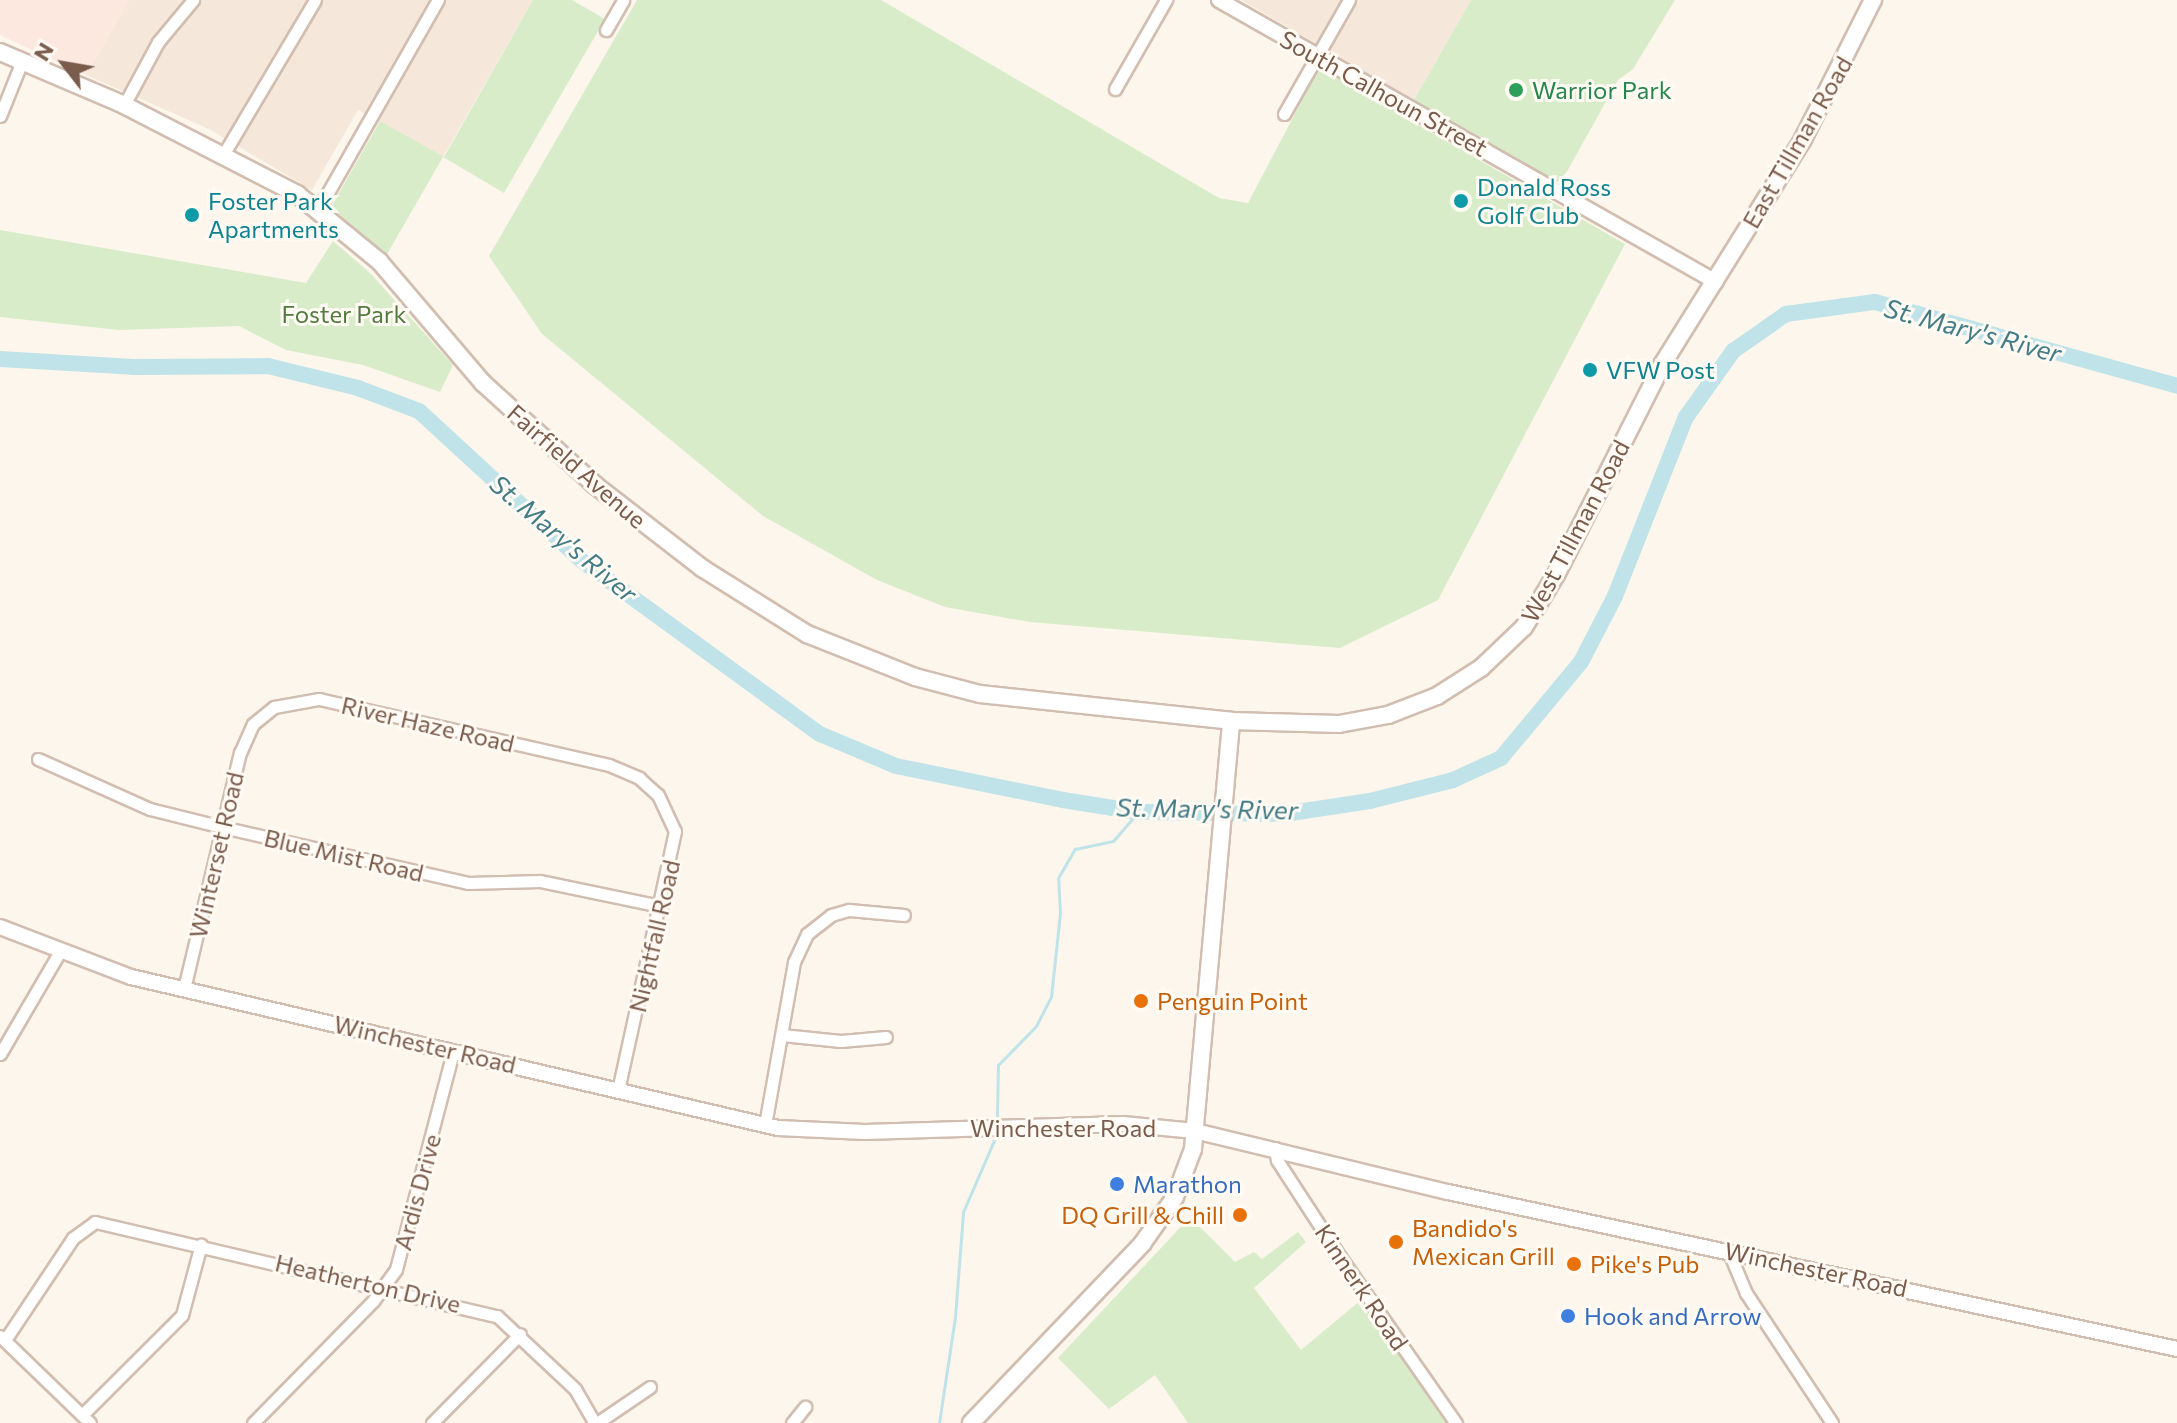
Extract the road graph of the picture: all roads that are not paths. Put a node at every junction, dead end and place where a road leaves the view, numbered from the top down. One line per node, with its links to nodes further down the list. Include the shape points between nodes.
1 (193, 0): 14 (street, via 158,42)
2 (315, 0): 17 (street)
3 (438, 0): 18 (street)
4 (623, 0): 9 (street)
5 (1166, 0): 13 (street)
6 (1219, 0): 11 (street, South Calhoun Street)
7 (1349, 0): 11 (street)
8 (1873, 0): 19 (main road, East Tillman Road, via 1803,139)
9 (606, 30)
10 (0, 52): 12 (main road, Fairfield Avenue)
11 (1317, 55): 15 (street); 19 (street, South Calhoun Street)
12 (22, 61): 14 (main road, Fairfield Avenue); 16 (street)
13 (1115, 89)
14 (124, 105): 17 (main road, Fairfield Avenue)
15 (1284, 114)
16 (0, 116)
17 (223, 155): 18 (main road, Fairfield Avenue)
18 (318, 210): 20 (main road, Fairfield Avenue, via 379,261 483,383 538,437 657,535 807,634 915,677 980,694)
19 (1716, 282): 20 (main road, West Tillman Road, via 1662,365 1549,587 1500,652 1455,686 1388,715 1339,724)
20 (1231, 721): 36 (main road)
21 (253, 724): 23 (street, River Haze Road, via 274,707 319,699); 24 (street, Winterset Road)
22 (38, 759): 24 (street, Blue Mist Road, via 150,809)
23 (609, 765): 25 (street, Nightfall Road, via 639,778 671,812 674,852)
24 (222, 827): 25 (street, Blue Mist Road, via 468,883 540,881); 29 (street, Winterset Road)
25 (661, 906): 34 (street, Nightfall Road)
26 (904, 915): 30 (street, via 849,910 818,923 794,962)
27 (0, 927): 28 (street, Winchester Road)
28 (59, 953): 29 (street, Winchester Road); 33 (street)
29 (184, 989): 32 (street, Winchester Road)
30 (782, 1035): 31 (street, via 841,1041); 35 (street)
31 (886, 1037)
32 (453, 1051): 34 (street, Winchester Road); 40 (street, Ardis Drive, via 405,1249)
33 (0, 1054)
34 (618, 1090): 35 (street, Winchester Road)
35 (765, 1125): 36 (street, Winchester Road, via 826,1132 1123,1124)
36 (1195, 1131): 37 (street, Winchester Road); 51 (main road, via 1175,1197 1158,1223)
37 (1275, 1148): 39 (street, Winchester Road, via 1448,1192); 52 (street, Kinnerk Road, via 1277,1160 1340,1257)
38 (201, 1244): 40 (street, Heatherton Drive); 42 (street, Heatherton Drive, via 95,1222 73,1238); 46 (street, via 182,1315)
39 (1728, 1250): 43 (street, Winchester Road); 53 (street, via 1746,1293)
40 (382, 1286): 41 (street, Heatherton Drive, via 474,1308); 47 (street, Ardis Drive)
41 (520, 1334): 48 (street); 49 (street, Heatherton Drive, via 575,1389)
42 (2, 1338): 46 (street)
43 (2177, 1349)
44 (650, 1387): 49 (street)
45 (805, 1407): 50 (street)
46 (86, 1419)
47 (253, 1423)
48 (432, 1423)
49 (596, 1423)
50 (792, 1423)
51 (971, 1423)
52 (1456, 1423)
53 (1832, 1423)

